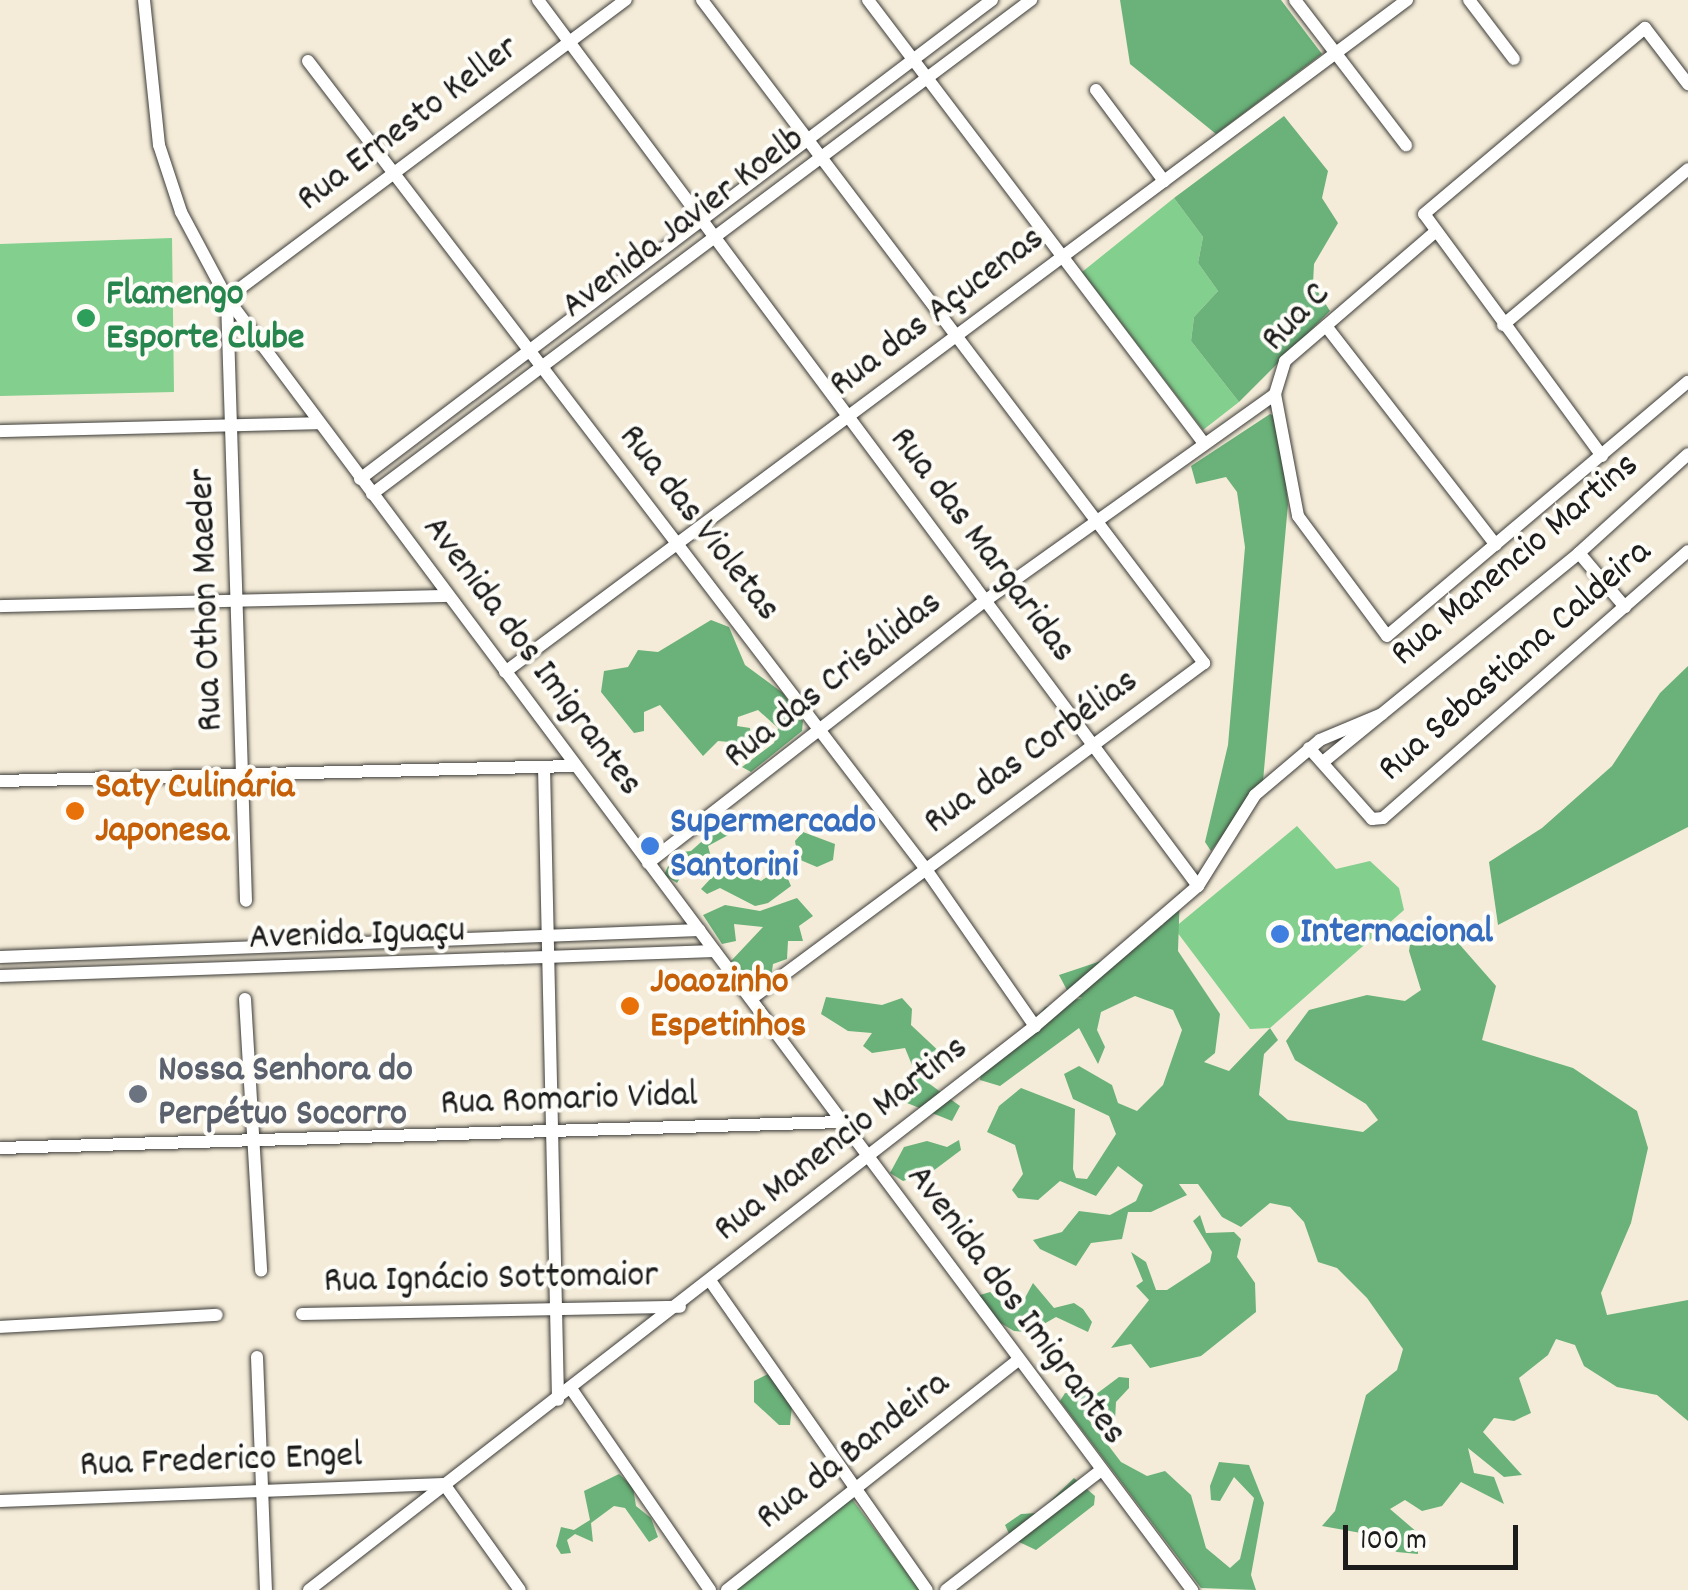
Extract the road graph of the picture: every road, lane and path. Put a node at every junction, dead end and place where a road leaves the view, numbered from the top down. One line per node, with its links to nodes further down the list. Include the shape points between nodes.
1 (144, 0): 29 (street, Avenida dos Imigrantes, via 159,145 181,212)
2 (538, 0): 11 (street, Rua das Margaridas)
3 (626, 0): 11 (street, Rua Ernesto Keller)
4 (702, 0): 19 (street)
5 (868, 0): 14 (street)
6 (992, 0): 14 (street, Avenida Javier Koelb)
7 (1031, 0): 16 (street, Avenida Javier Koelb)
8 (1296, 0): 12 (street)
9 (1407, 0): 12 (street, Rua das Açucenas)
10 (1469, 0): 13 (street)
11 (569, 43): 23 (street, Rua Ernesto Keller); 25 (street, Rua das Margaridas)
12 (1336, 53): 20 (street); 24 (street, Rua das Açucenas)
13 (1514, 58)
14 (915, 60): 16 (street); 19 (street, Avenida Javier Koelb)
15 (308, 61): 23 (street, Rua das Violetas)
16 (928, 77): 21 (street, Avenida Javier Koelb); 28 (street)
17 (1688, 84): 26 (street, via 1645,28 1426,210)
18 (1096, 90): 24 (street)
19 (805, 142): 21 (street); 25 (street, Avenida Javier Koelb)
20 (1406, 145)
21 (820, 160): 27 (street, Avenida Javier Koelb); 32 (street)
22 (1688, 169): 30 (street)
23 (396, 174): 29 (street, Rua Ernesto Keller); 33 (street, Rua das Violetas)
24 (1164, 181): 28 (street, Rua das Açucenas)
25 (702, 224): 27 (street, Rua das Margaridas); 33 (street, Avenida Javier Koelb)
26 (1434, 233): 30 (street); 31 (street, Rua C)
27 (713, 240): 34 (street, Avenida Javier Koelb); 37 (street, Rua das Margaridas)
28 (1063, 257): 32 (street, Rua das Açucenas); 41 (street)
29 (227, 298): 38 (street, Avenida dos Imigrantes); 39 (street, Rua Othon Maeder)
30 (1503, 325): 43 (street)
31 (1326, 326): 36 (street, Rua C, via 1286,361); 47 (street)
32 (957, 336): 37 (street, Rua das Açucenas); 46 (street)
33 (528, 352): 34 (street, Rua das Violetas); 44 (street, Avenida Javier Koelb)
34 (541, 370): 45 (street, Avenida Javier Koelb); 48 (street, Rua das Violetas)
35 (1688, 382): 43 (street)
36 (1274, 394): 41 (street, Rua C); 47 (street, via 1298,516 1387,636)
37 (848, 418): 48 (street, Rua das Açucenas); 53 (street, Rua das Margaridas)
38 (318, 424): 39 (street); 44 (street, Avenida dos Imigrantes)
39 (233, 425): 40 (street); 51 (street, Rua Othon Maeder)
40 (0, 431)
41 (1204, 442): 46 (street, Rua das Crisálidas)
42 (1688, 454): 50 (street, Rua Manencio Martins)
43 (1602, 456): 47 (street)
44 (360, 479): 45 (street, Avenida dos Imigrantes)
45 (372, 494): 52 (street, Avenida dos Imigrantes)
46 (1096, 520): 53 (street, Rua das Crisálidas); 59 (street, Rua das Corbélias, via 1204,663)
47 (1496, 545)
48 (676, 546): 56 (street, Rua das Açucenas); 58 (street, Rua das Violetas)
49 (1688, 551): 55 (street, Rua Sebastiana Caldeira)
50 (1579, 553): 55 (street); 57 (street, Rua Manencio Martins)
51 (236, 596): 52 (street); 54 (street); 64 (street, Rua Othon Maeder)
52 (448, 596): 56 (street, Avenida dos Imigrantes)
53 (985, 601): 58 (street, Rua das Crisálidas); 59 (street, Rua das Margaridas)
54 (0, 606)
55 (1625, 607): 61 (street, Rua Sebastiana Caldeira, via 1382,818 1372,819)
56 (504, 672): 62 (street, Avenida dos Imigrantes)
57 (1382, 714): 60 (street, Rua Manencio Martins); 61 (street, Rua Manencio Martins)
58 (820, 730): 66 (street, Rua das Crisálidas); 67 (street, Rua das Violetas)
59 (1095, 747): 67 (street, Rua das Corbélias); 68 (street, Rua das Margaridas)
60 (1309, 748): 61 (street); 68 (street, Rua Manencio Martins, via 1255,795)
61 (1323, 762)
62 (574, 766): 63 (street); 66 (street, Avenida dos Imigrantes)
63 (544, 767): 64 (street); 71 (street)
64 (244, 772): 65 (street); 69 (street, Rua Othon Maeder)
65 (0, 780)
66 (648, 863): 70 (street, Avenida dos Imigrantes)
67 (924, 868): 77 (street, Rua das Corbélias); 78 (street, Rua das Violetas)
68 (1198, 886): 78 (street, Rua Manencio Martins)
69 (246, 901)
70 (699, 930): 71 (street, Avenida Iguaçu); 72 (street, Avenida dos Imigrantes)
71 (548, 939): 73 (street, Avenida Iguaçu); 74 (street)
72 (715, 952): 74 (street, Avenida Iguaçu); 77 (street, Avenida dos Imigrantes)
73 (0, 957)
74 (549, 960): 75 (street, Avenida Iguaçu); 80 (street)
75 (0, 976)
76 (245, 999): 81 (street)
77 (751, 999): 79 (street, Avenida dos Imigrantes)
78 (1035, 1026): 83 (street, Rua Manencio Martins)
79 (840, 1122): 80 (street, Rua Romario Vidal); 83 (street, Avenida dos Imigrantes)
80 (550, 1132): 81 (street, Rua Romario Vidal); 86 (street)
81 (255, 1140): 82 (street, Rua Romario Vidal); 84 (street)
82 (0, 1148)
83 (866, 1157): 85 (street, Rua Manencio Martins); 92 (street, Avenida dos Imigrantes)
84 (261, 1271)
85 (711, 1282): 87 (street, Rua Manencio Martins); 98 (street)
86 (556, 1304): 87 (street, Rua Ignácio Sottomaior); 88 (street, Rua Ignácio Sottomaior); 94 (street)
87 (680, 1307): 93 (street, Rua Manencio Martins)
88 (302, 1314)
89 (217, 1315): 90 (street)
90 (0, 1327)
91 (258, 1357): 97 (street)
92 (1018, 1360): 95 (street, Avenida dos Imigrantes); 98 (street, Rua da Bandeira)
93 (572, 1390): 94 (street, Rua Manencio Martins); 103 (street)
94 (558, 1400): 96 (street, Rua Manencio Martins)
95 (1101, 1470): 106 (street); 107 (street, Avenida dos Imigrantes)
96 (444, 1484): 97 (street, Rua Frederico Engel); 101 (street, Rua Manencio Martins); 102 (street)
97 (260, 1488): 99 (street, Rua Frederico Engel); 100 (street)
98 (858, 1490): 104 (street, Rua da Bandeira); 105 (street)
99 (0, 1501)
100 (266, 1590)
101 (309, 1590)
102 (520, 1590)
103 (710, 1590)
104 (727, 1590)
105 (927, 1590)
106 (946, 1590)
107 (1192, 1590)

